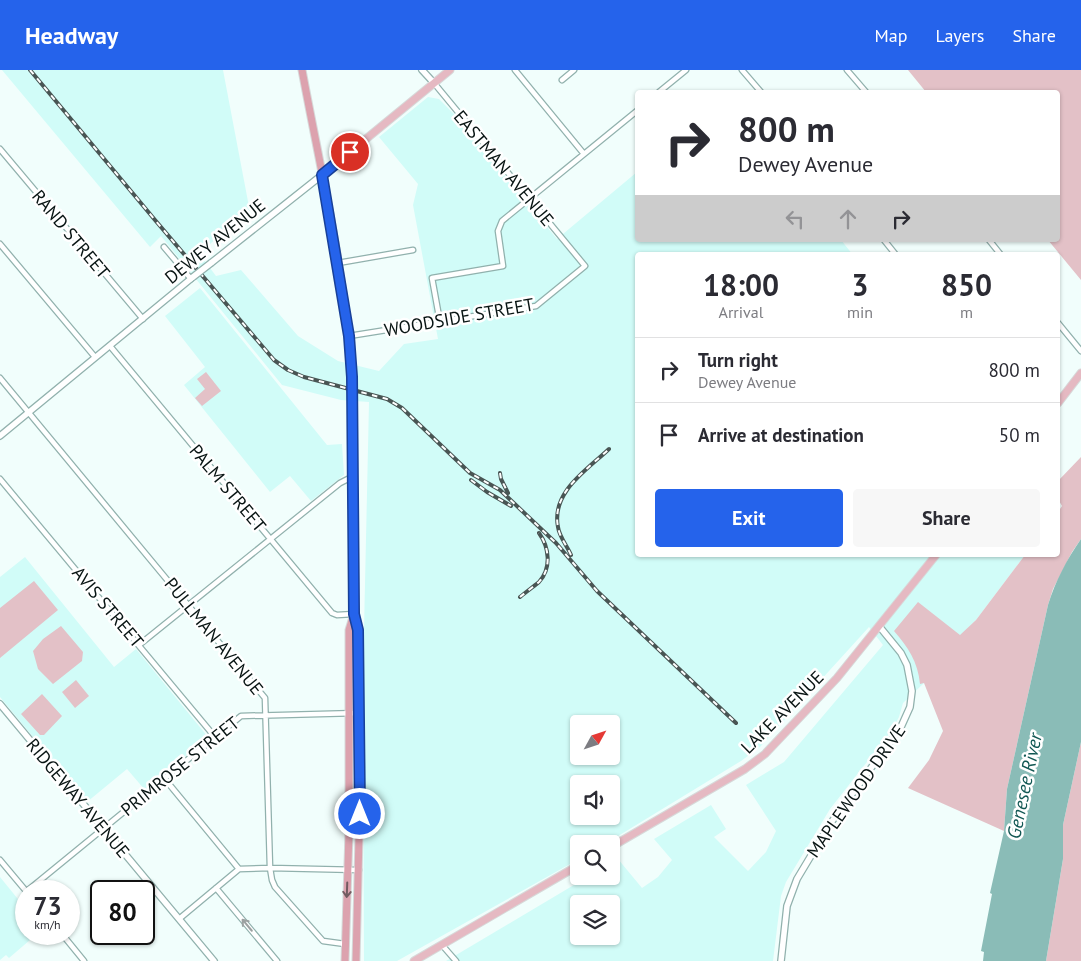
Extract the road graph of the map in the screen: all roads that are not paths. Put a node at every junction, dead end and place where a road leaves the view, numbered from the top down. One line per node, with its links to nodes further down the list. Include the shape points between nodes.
1 (302, 70): 17 (highway)
2 (422, 70): 10 (street, EASTMAN AVENUE)
3 (450, 70): 10 (main road, DEWEY AVENUE)
4 (515, 70): 16 (street)
5 (574, 70): 9 (street)
6 (686, 70): 11 (street)
7 (742, 70): 12 (street)
8 (847, 70): 13 (street)
9 (562, 80)
10 (434, 83): 17 (main road, DEWEY AVENUE); 18 (street, EASTMAN AVENUE)
11 (661, 90)
12 (759, 90)
13 (864, 90)
14 (635, 112): 16 (street)
15 (0, 149): 29 (street, RAND STREET)
16 (584, 154): 18 (street)
17 (322, 175): 26 (highway); 28 (street, DEWEY AVENUE, bridge)
18 (529, 199): 27 (street, EASTMAN AVENUE); 30 (street, via 499,225 503,266 432,278)
19 (886, 242): 24 (street)
20 (991, 242): 25 (street)
21 (0, 244): 35 (street)
22 (164, 248): 28 (street)
23 (413, 250): 26 (street)
24 (894, 252)
25 (999, 252)
26 (338, 263): 32 (highway)
27 (585, 266): 30 (street, WOODSIDE STREET, via 536,306)
28 (192, 278): 29 (street, DEWEY AVENUE)
29 (142, 319): 33 (street, DEWEY AVENUE)
30 (440, 322): 32 (street, WOODSIDE STREET)
31 (1060, 325): 34 (street)
32 (349, 336): 41 (highway, bridge)
33 (110, 346): 35 (street, DEWEY AVENUE); 43 (street, PALM STREET)
34 (1081, 351)
35 (96, 357): 39 (street, DEWEY AVENUE)
36 (1081, 373): 38 (main road)
37 (0, 378): 39 (street, PULLMAN AVENUE)
38 (1060, 400)
39 (29, 412): 40 (street, DEWEY AVENUE); 45 (street, PULLMAN AVENUE)
40 (0, 436)
41 (352, 477): 43 (street); 46 (highway)
42 (0, 478): 48 (street, AVIS STREET)
43 (270, 538): 45 (street); 46 (street, PALM STREET, via 332,614)
44 (934, 557): 47 (main road, LAKE AVENUE)
45 (188, 604): 48 (street); 52 (street, PULLMAN AVENUE, via 265,698)
46 (354, 614): 50 (highway, via 349,630); 51 (highway, via 358,630)
47 (879, 626): 56 (main road, LAKE AVENUE, via 837,678 762,758); 77 (street, MAPLEWOOD DRIVE, via 907,665 912,691 910,706 901,727 830,824 797,878 786,906)
48 (138, 645): 53 (street, AVIS STREET)
49 (0, 704): 55 (street, RIDGEWAY AVENUE)
50 (349, 713): 51 (street, PRIMROSE STREET); 52 (street, PRIMROSE STREET); 60 (highway)
51 (358, 713): 61 (highway)
52 (266, 714): 53 (street, PRIMROSE STREET, via 241,716); 58 (street, PULLMAN AVENUE)
53 (215, 737): 54 (street, PRIMROSE STREET)
54 (164, 778): 55 (street, PRIMROSE STREET); 59 (street)
55 (103, 828): 64 (street, PRIMROSE STREET); 66 (street, RIDGEWAY AVENUE)
56 (620, 842)
57 (1, 863): 63 (street)
58 (270, 868): 59 (street); 60 (street); 67 (street, PULLMAN AVENUE, via 275,887 317,936 323,941)
59 (239, 869): 65 (street)
60 (348, 870): 61 (street); 67 (highway, one-way to 67)
61 (359, 870): 74 (highway)
62 (570, 870): 69 (main road)
63 (17, 880)
64 (40, 880)
65 (216, 888): 66 (street); 72 (street, one-way to 65)
66 (179, 919): 71 (street, RIDGEWAY AVENUE)
67 (345, 944): 73 (highway)
68 (71, 945): 70 (street)
69 (442, 945): 75 (main road); 76 (street)
70 (84, 961)
71 (214, 961)
72 (277, 961)
73 (344, 961)
74 (356, 961)
75 (414, 961)
76 (456, 961)
77 (781, 961)

